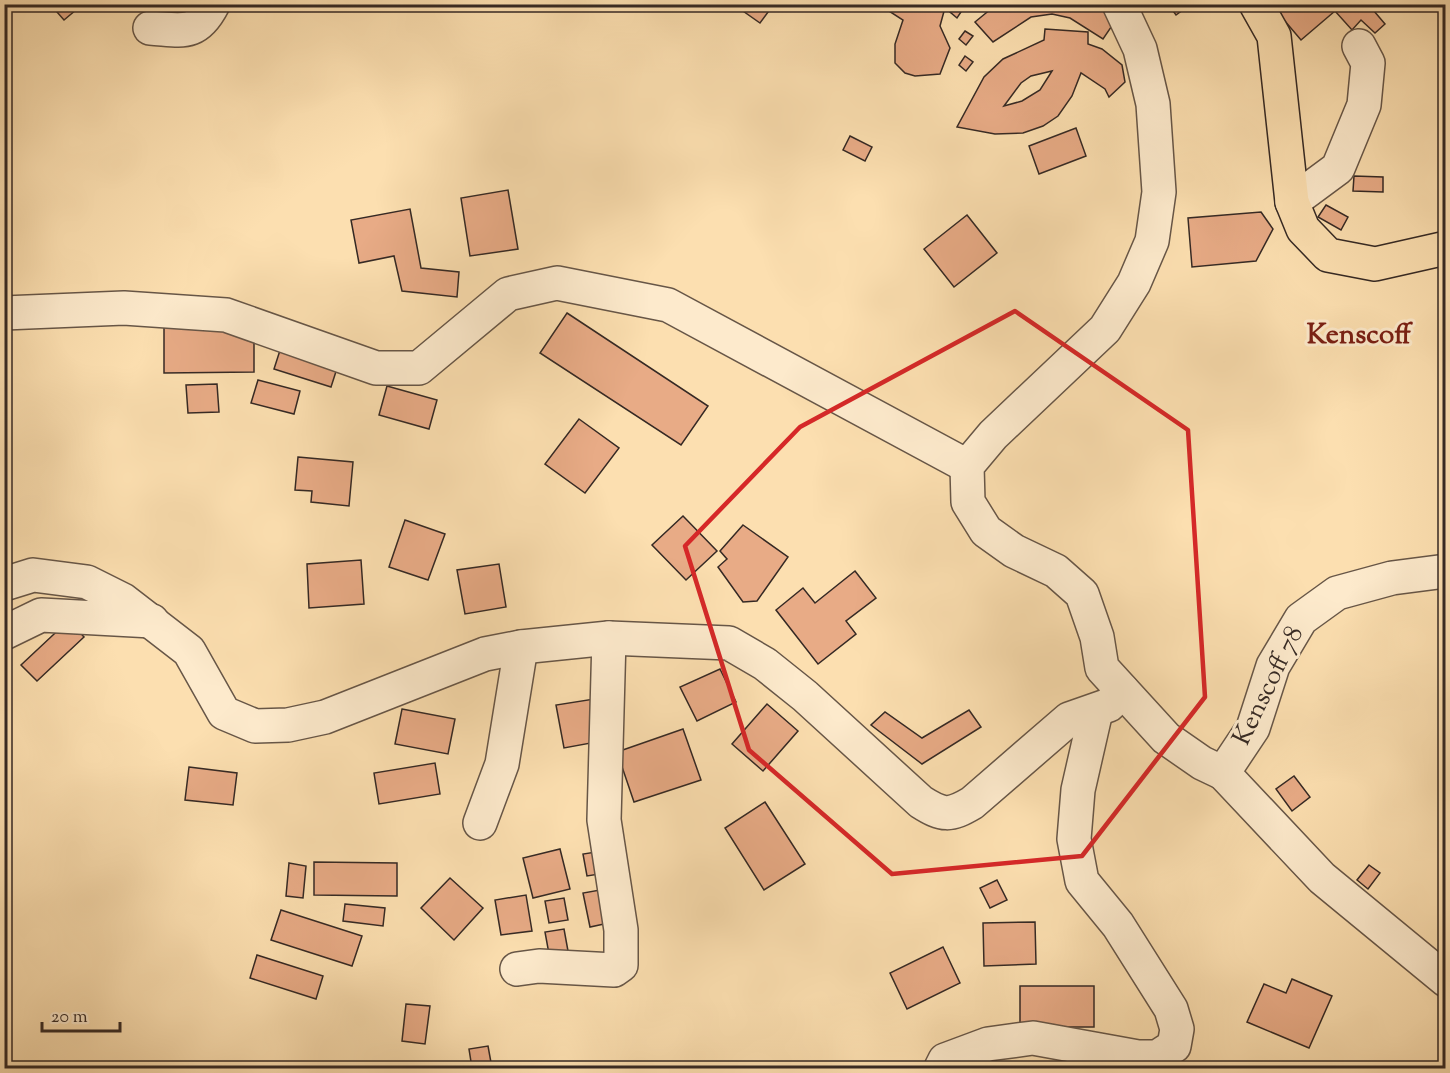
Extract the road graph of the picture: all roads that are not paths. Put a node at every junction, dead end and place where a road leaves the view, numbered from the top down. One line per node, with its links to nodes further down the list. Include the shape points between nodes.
1 (213, 4): 4 (street, via 204,21 190,30)
2 (1119, 4): 9 (street, via 1140,49 1153,104 1159,192 1152,241 1134,283 1105,328 993,435)
3 (1256, 4): 6 (main road, via 1274,36)
4 (150, 28)
5 (1359, 46): 6 (street, via 1368,63 1364,105 1338,168)
6 (1292, 202): 7 (main road, via 1303,229 1328,255 1375,264)
7 (1446, 248)
8 (4, 313): 9 (street, via 124,308 226,315 376,368 419,368 508,294 557,283 668,305)
9 (967, 466): 16 (street, Kenscoff 78, via 968,502 986,531 1056,571 1082,594 1097,637 1102,668)
10 (1446, 571): 18 (street, Kenscoff 78, via 1392,578 1337,592 1301,619 1273,666 1253,728)
11 (4, 584): 12 (street, via 33,575 87,582)
12 (154, 621): 13 (street, via 41,615); 15 (street, via 189,651 224,713 255,726 288,725 325,717 485,654)
13 (4, 633)
14 (609, 638): 15 (street); 17 (street, via 729,643 765,664 806,696 921,802 938,813 957,812 972,803 1069,719); 20 (street, via 604,820 621,930 621,965 614,970 539,966)
15 (521, 648): 19 (street, via 502,764)
16 (1122, 690): 17 (street, via 1110,705); 18 (street, Kenscoff 78, via 1166,738)
17 (1096, 711): 22 (street, via 1078,790 1074,839 1082,881 1118,925 1171,1009 1177,1029 1174,1046 1157,1057 1138,1057 1034,1038 988,1044 945,1060)
18 (1224, 773): 21 (street, via 1322,878)
19 (480, 823)
20 (517, 969)
21 (1446, 980)
22 (941, 1068)

